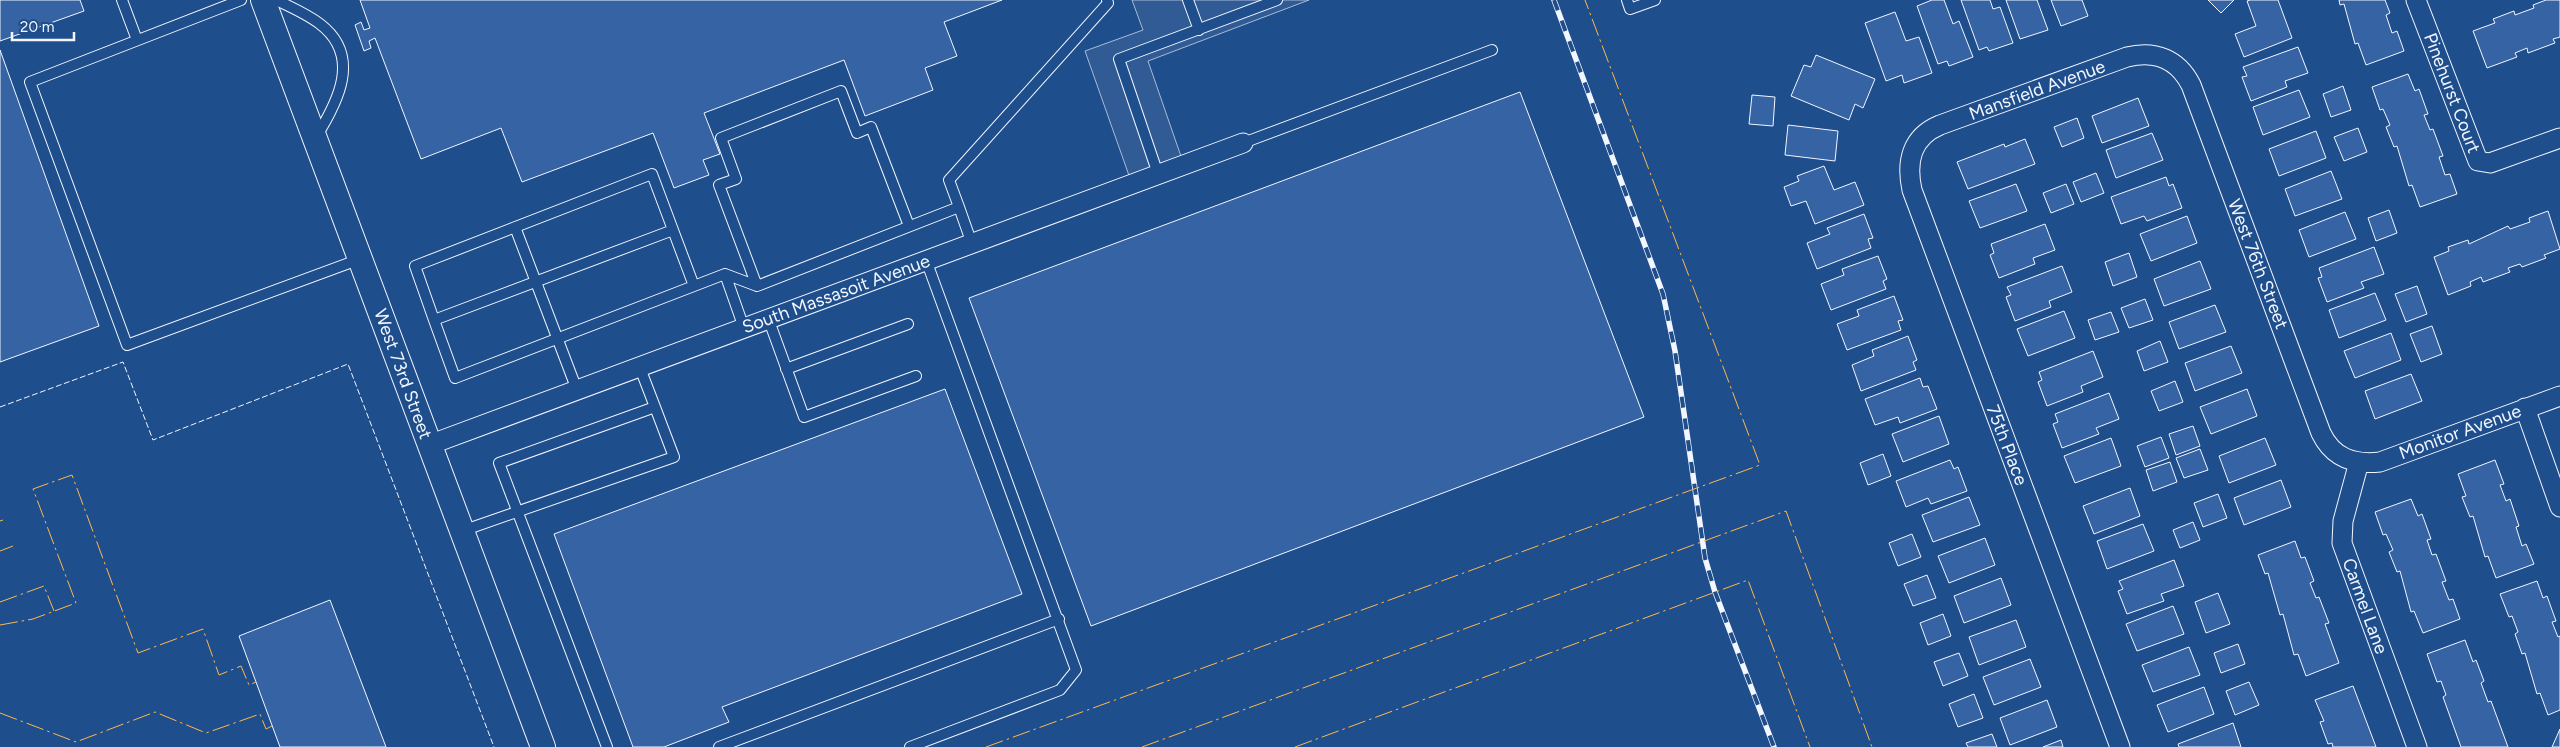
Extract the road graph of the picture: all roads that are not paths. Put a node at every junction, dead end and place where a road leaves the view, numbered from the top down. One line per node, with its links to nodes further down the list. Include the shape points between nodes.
1 (122, 0): 12 (lane)
2 (241, 0): 12 (lane)
3 (264, 0): 15 (street, West 73rd Street)
4 (276, 0): 15 (lane, via 322,25 334,39 342,57 344,76 338,98)
5 (1107, 0): 20 (lane, via 1108,3 949,180)
6 (1188, 0): 11 (lane)
7 (1277, 0): 11 (lane)
8 (1627, 0): 9 (lane, via 1630,9)
9 (1655, 0)
10 (2416, 0): 16 (street, Pinehurst Court, via 2478,161 2490,163)
11 (1199, 30): 19 (lane, via 1119,60)
12 (137, 40): 25 (lane, via 30,82 128,345)
13 (1492, 50): 18 (lane)
14 (2163, 57): 17 (street, Mansfield Avenue, via 2142,53 2127,57 1940,125 1926,132); 44 (street, West 76th Street, via 2182,71 2191,85 2321,433 2336,454)
15 (315, 138): 25 (street, West 73rd Street)
16 (2560, 138)
17 (1917, 142): 53 (street, 75th Place, via 1909,160 1912,190)
18 (1243, 143): 19 (street, South Massasoit Avenue)
19 (1158, 174): 24 (street, South Massasoit Avenue)
20 (958, 207): 21 (lane); 24 (lane)
21 (909, 226): 30 (lane); 30 (lane, via 871,127 857,133 841,91 789,111 721,138 736,179 719,185)
22 (515, 227): 23 (lane, via 652,174); 28 (lane); 32 (lane, via 415,266)
23 (673, 230): 28 (lane); 29 (lane)
24 (972, 244): 26 (street, South Massasoit Avenue)
25 (360, 259): 43 (street, West 73rd Street)
26 (926, 260): 31 (street, South Massasoit Avenue); 48 (lane)
27 (725, 274): 29 (lane); 30 (lane); 34 (lane)
28 (536, 281): 32 (lane); 35 (lane)
29 (694, 286): 35 (lane)
30 (757, 286)
31 (768, 318): 34 (street, South Massasoit Avenue); 37 (lane)
32 (434, 320): 35 (lane, via 455,378)
33 (908, 324): 37 (lane)
34 (744, 328): 36 (street, South Massasoit Avenue)
35 (558, 338): 39 (lane)
36 (640, 368): 39 (street, South Massasoit Avenue); 41 (lane)
37 (786, 369): 38 (lane, via 804,417)
38 (916, 376)
39 (578, 390): 43 (street, South Massasoit Avenue)
40 (2560, 396): 42 (street, Monitor Avenue)
41 (655, 407): 46 (lane, via 499,463); 46 (lane, via 674,457)
42 (2525, 408): 44 (street, Monitor Avenue, via 2380,462); 45 (street)
43 (430, 445): 47 (street, West 73rd Street)
44 (2359, 462): 54 (street, Carmel Lane, via 2343,522 2342,542)
45 (2560, 507)
46 (517, 512): 47 (lane); 50 (lane)
47 (462, 531): 49 (street, West 73rd Street)
48 (1059, 619): 51 (lane); 52 (lane, via 1076,670 1060,690)
49 (543, 747)
50 (607, 747)
51 (719, 747)
52 (910, 747)
53 (2120, 747)
54 (2417, 747)

